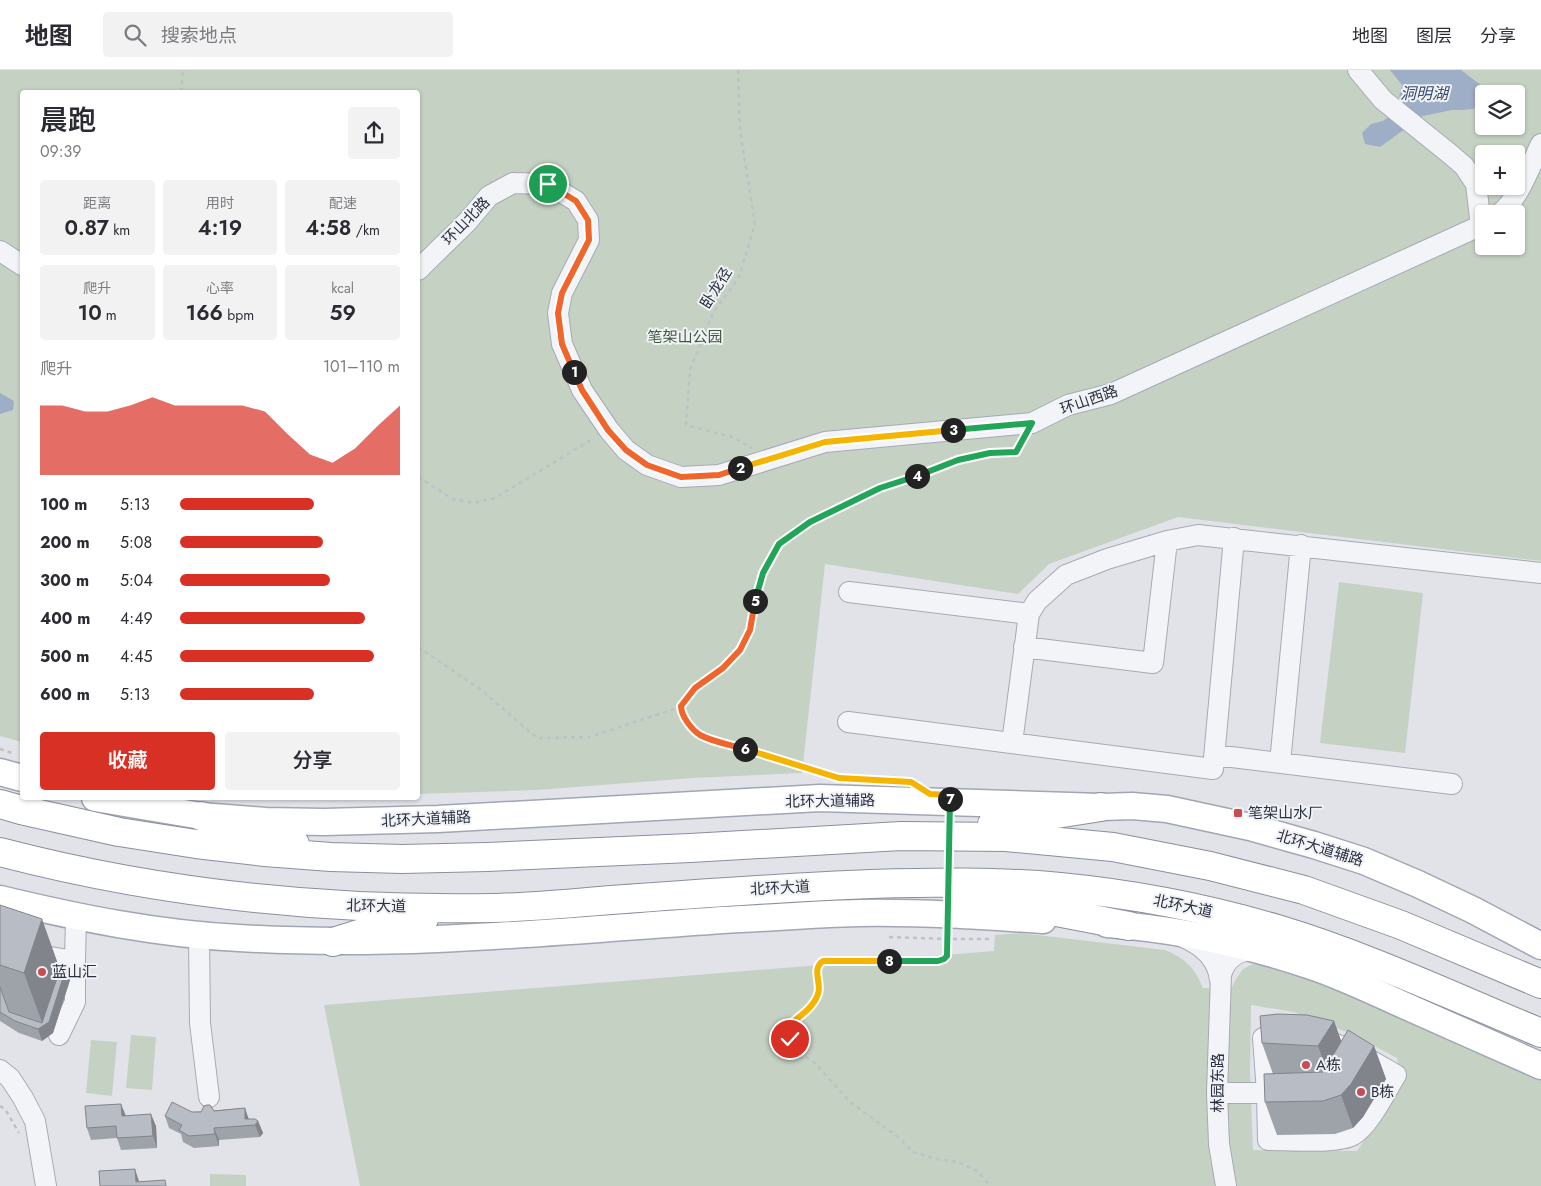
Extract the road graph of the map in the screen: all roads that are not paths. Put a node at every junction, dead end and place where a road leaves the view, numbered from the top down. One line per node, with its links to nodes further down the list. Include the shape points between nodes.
1 (1358, 70): 4 (street, via 1384,100 1464,166 1476,184)
2 (1541, 144): 5 (street)
3 (576, 201): 6 (street, 环山西路, via 588,220 589,240 562,293 558,313 562,344 582,390 608,430 626,450 647,465 681,477 719,475 825,442 1032,423 1068,405 1111,394); 9 (street, 环山北路, via 548,184 513,183 489,196)
4 (1479, 205)
5 (1509, 205)
6 (1475, 228)
7 (0, 251): 8 (street)
8 (20, 264)
9 (420, 268)
10 (1234, 538): 11 (street, via 1198,535); 12 (street); 19 (street)
11 (1167, 541): 15 (street, via 1066,575 1037,601); 16 (street, via 1153,663)
12 (1301, 545): 13 (street); 20 (street)
13 (1541, 573)
14 (849, 592): 15 (street)
15 (1029, 614): 16 (street)
16 (1024, 647): 18 (street)
17 (848, 722): 18 (street)
18 (1012, 743): 19 (street, via 1213,769)
19 (1215, 755): 20 (street)
20 (1280, 763): 23 (street)
21 (0, 772): 22 (main road)
22 (20, 777)
23 (1452, 784)
24 (108, 800): 27 (main road, 北环大道辅路)
25 (0, 804): 30 (highway, via 119,832 196,844)
26 (1101, 807): 27 (main road, 北环大道辅路, via 820,798 377,822 266,821); 28 (highway); 40 (main road, 北环大道辅路, via 1167,808 1250,827 1364,861 1418,884)
27 (201, 816): 30 (highway)
28 (901, 836): 30 (highway, via 486,857); 46 (highway, via 1006,837 1113,847 1210,866 1312,893 1401,925)
29 (0, 852): 33 (highway, 北环大道, via 154,886 246,898 335,905)
30 (331, 857)
31 (848, 885): 33 (highway, 北环大道); 35 (highway, via 1031,907); 44 (highway, 北环大道, via 972,882 1055,887 1145,898 1277,929)
32 (0, 900): 34 (main road)
33 (495, 908): 38 (highway, via 398,924)
34 (76, 917): 37 (main road); 43 (street)
35 (1129, 926): 36 (main road); 38 (main road, via 935,914 859,913)
36 (1172, 932): 41 (main road); 45 (street, 林园东路, via 1208,953 1218,967)
37 (199, 936): 38 (main road); 55 (street, via 200,1024)
38 (333, 942)
39 (0, 945): 43 (street)
40 (1541, 946)
41 (1254, 950): 42 (main road); 45 (street, 林园东路, via 1228,960)
42 (1292, 960): 44 (main road); 49 (main road, via 1349,981)
43 (76, 961): 48 (street, via 75,1002)
44 (1393, 971): 47 (highway, 北环大道)
45 (1220, 980): 52 (street, 林园东路)
46 (1541, 984)
47 (1541, 1033)
48 (59, 1035)
49 (1541, 1066)
50 (0, 1070): 56 (street, via 10,1078 35,1121)
51 (0, 1088): 56 (street, via 20,1111)
52 (1217, 1093): 53 (street); 58 (street, 林园东路, via 1219,1144)
53 (1267, 1093): 53 (street, via 1263,1038 1298,1036 1334,1042 1351,1060 1396,1075 1363,1127 1346,1138 1335,1140 1268,1140); 54 (street)
54 (1294, 1093)
55 (209, 1097)
56 (39, 1145): 57 (street)
57 (46, 1186)
58 (1226, 1186)

